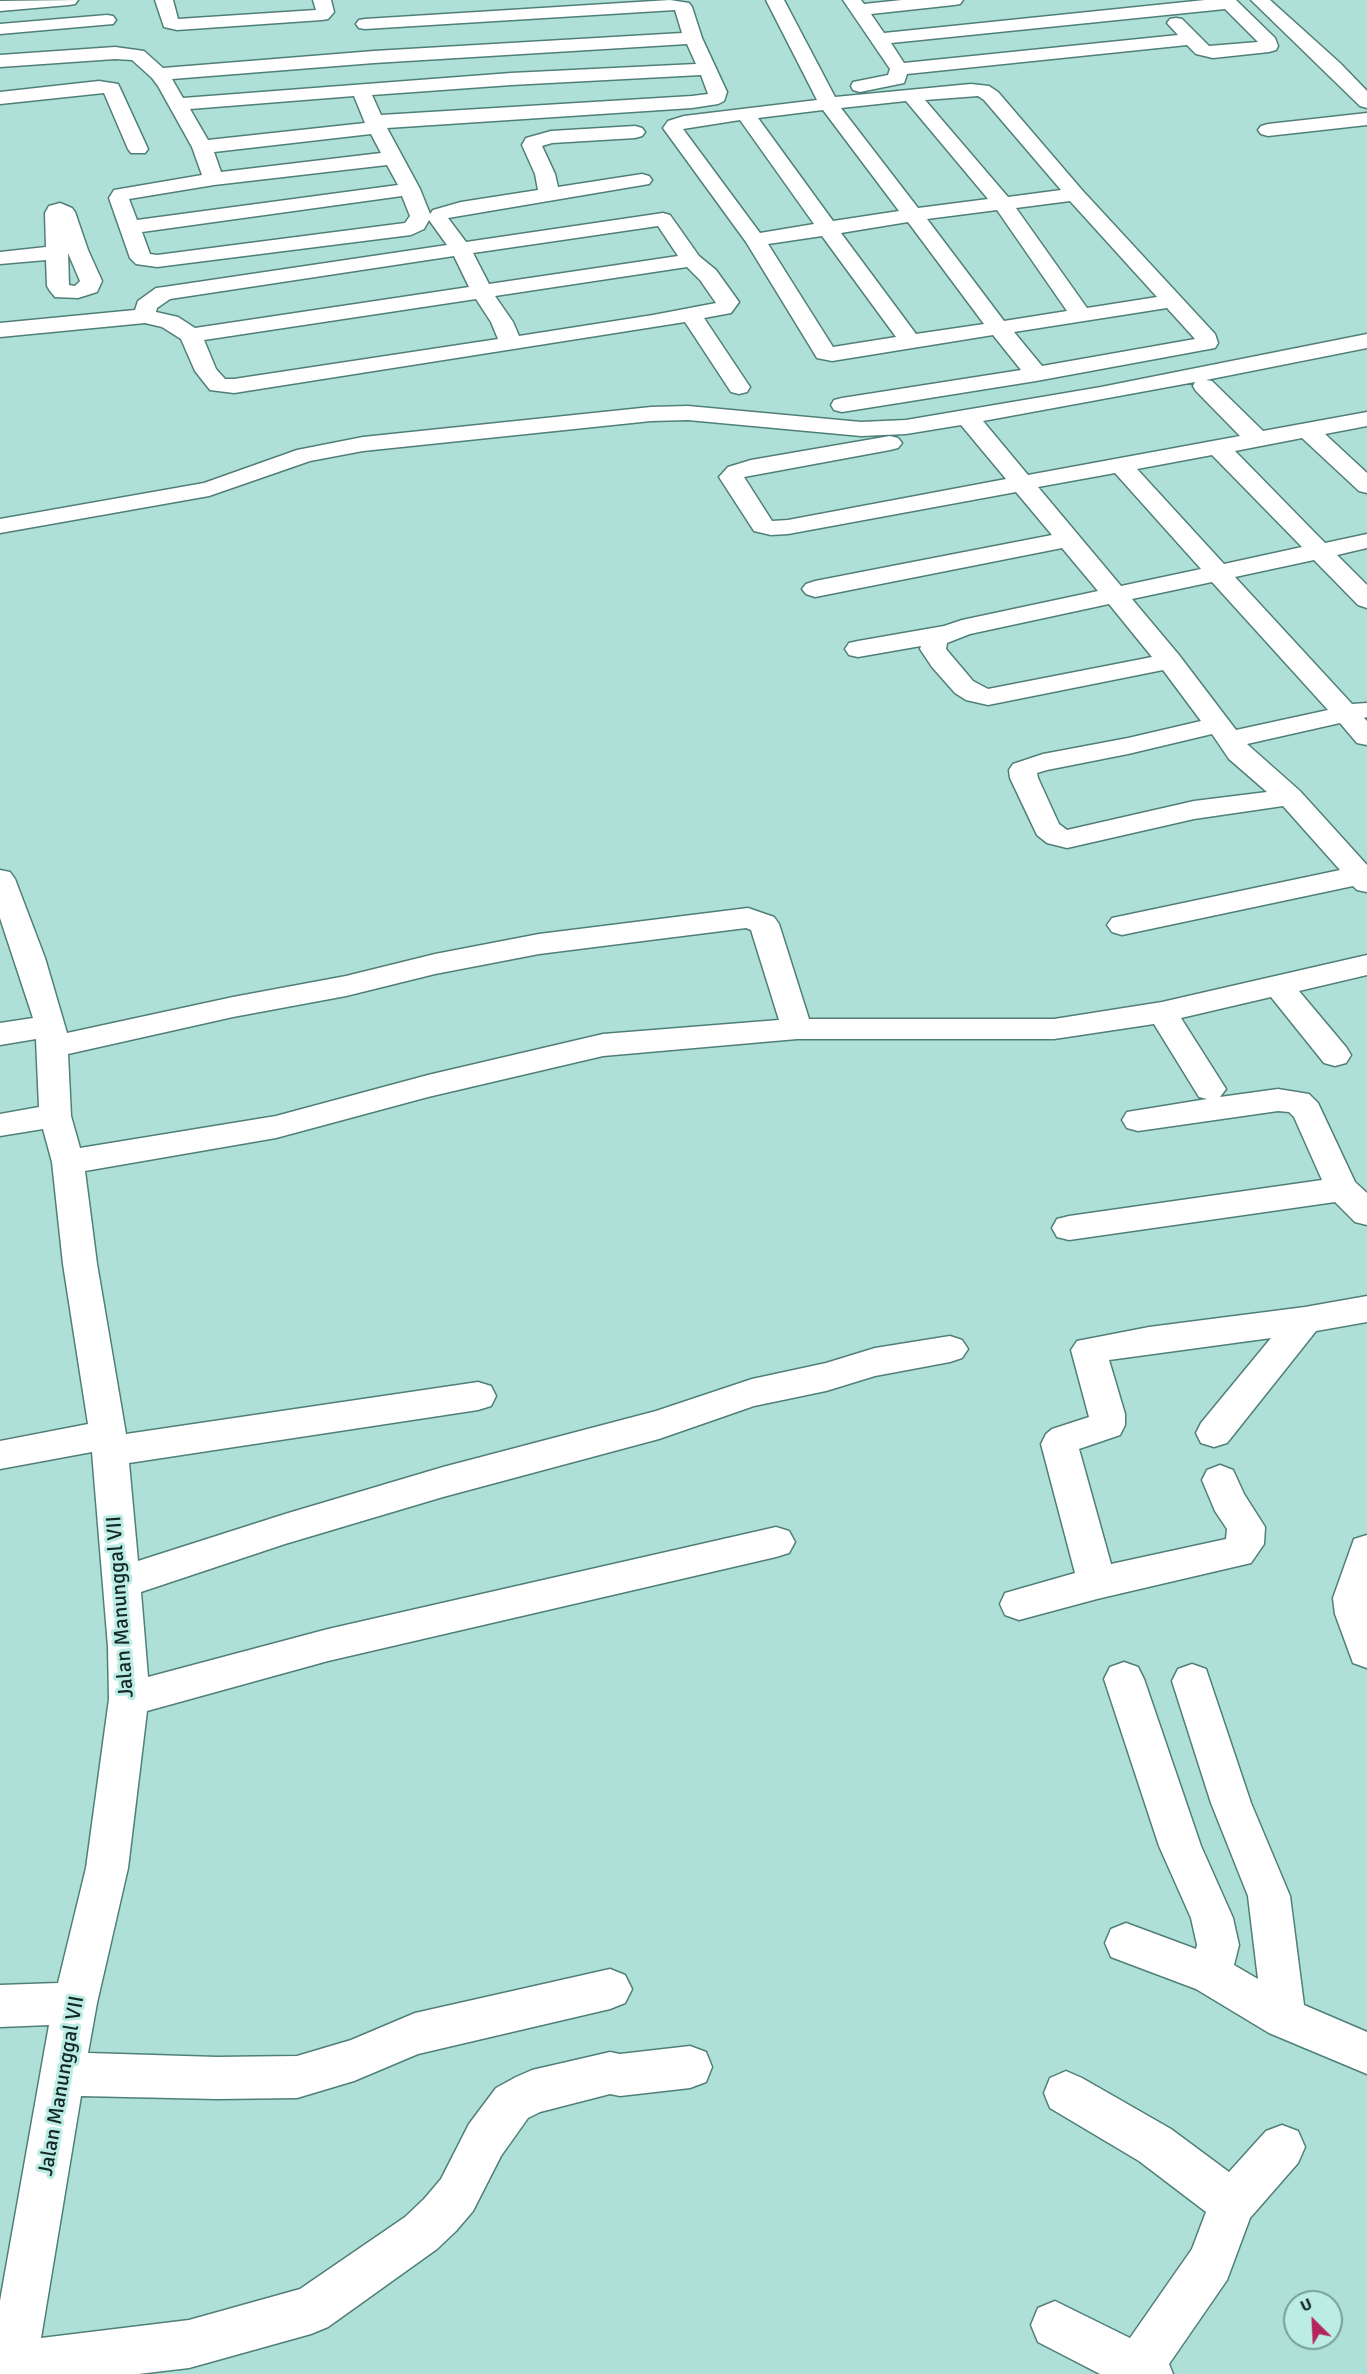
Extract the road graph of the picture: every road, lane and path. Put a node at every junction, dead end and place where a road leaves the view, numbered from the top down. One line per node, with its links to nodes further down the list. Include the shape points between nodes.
1 (69, 0): 12 (street)
2 (164, 0): 3 (street, via 170,23 177,25 322,15)
3 (322, 0)
4 (689, 0): 30 (street)
5 (775, 0): 29 (street)
6 (954, 0): 11 (street)
7 (1260, 0): 31 (street)
8 (1227, 1): 10 (street); 18 (street, via 1269,46 1208,51)
9 (662, 3): 13 (street); 16 (street, via 682,7)
10 (1158, 4): 17 (street); 18 (street)
11 (855, 5): 17 (street)
12 (0, 6)
13 (572, 7): 19 (street, via 361,16)
14 (107, 20): 15 (street)
15 (0, 29)
16 (693, 38): 19 (street); 21 (street)
17 (879, 39): 22 (street)
18 (1191, 39): 22 (street)
19 (374, 57): 23 (street); 25 (street)
20 (0, 61): 23 (street, via 127,53)
21 (707, 69): 24 (street); 33 (street, via 718,92 711,100)
22 (899, 69): 29 (street, via 897,80)
23 (159, 74): 32 (street)
24 (415, 88): 25 (street); 33 (street)
25 (386, 90): 26 (street)
26 (361, 91): 32 (street); 35 (street)
27 (911, 95): 29 (street); 45 (street, via 986,92); 46 (street)
28 (0, 98): 39 (street, via 111,88)
29 (824, 98): 30 (street); 47 (street)
30 (741, 101): 49 (street); 50 (street, via 673,128)
31 (1367, 102)
32 (178, 104): 38 (street)
33 (419, 119): 35 (street)
34 (1367, 119): 36 (street)
35 (376, 124): 38 (street); 40 (street)
36 (1268, 130)
37 (634, 132): 43 (street, via 536,141 532,145)
38 (202, 147): 42 (street)
39 (138, 149)
40 (393, 158): 42 (street); 44 (street)
41 (638, 176): 43 (street)
42 (214, 179): 48 (street, via 121,194)
43 (547, 184): 51 (street, via 440,214 438,218)
44 (410, 189): 48 (street); 48 (street, via 420,216 411,229 147,261 141,258)
45 (1075, 194): 46 (street); 56 (street)
46 (1003, 204): 47 (street); 58 (street)
47 (914, 215): 49 (street); 60 (street)
48 (130, 227)
49 (829, 228): 50 (street); 64 (street)
50 (755, 240): 64 (street, via 825,352)
51 (461, 250): 54 (street, via 663,219); 55 (street); 59 (street, via 164,293 146,306)
52 (58, 252): 53 (street)
53 (0, 258)
54 (692, 260): 55 (street); 57 (street, via 728,302 723,308)
55 (482, 292): 62 (street); 65 (street)
56 (1172, 301): 58 (street); 67 (street, via 1208,339 1207,343)
57 (691, 315): 65 (street); 69 (street)
58 (1081, 315): 60 (street)
59 (145, 316): 61 (street); 62 (street, via 170,322)
60 (998, 327): 64 (street); 67 (street)
61 (0, 330)
62 (191, 335): 65 (street, via 210,377 225,386)
63 (1367, 340): 72 (street)
64 (910, 342)
65 (511, 343)
66 (1367, 357): 68 (street)
67 (1036, 374): 70 (street)
68 (1204, 386): 72 (street); 74 (street)
69 (739, 387)
70 (842, 405)
71 (1367, 418): 73 (street)
72 (971, 422): 77 (street); 77 (street, via 751,467 731,477 756,519 771,528); 79 (street, via 883,430 739,416 651,414 363,444 304,455 209,489)
73 (1307, 430): 74 (street); 78 (street)
74 (1257, 440): 75 (street)
75 (1218, 447): 76 (street); 82 (street)
76 (1121, 466): 77 (street); 83 (street)
77 (1022, 484): 80 (street)
78 (1367, 486)
79 (0, 526)
80 (1068, 539): 84 (street); 85 (street)
81 (1367, 541): 82 (street)
82 (1319, 551): 83 (street); 86 (street)
83 (1217, 573): 85 (street); 90 (street)
84 (815, 589)
85 (1114, 594): 87 (street); 89 (street)
86 (1367, 600)
87 (944, 634): 88 (street); 89 (street, via 935,639 933,649 941,662 964,687 988,697)
88 (858, 649)
89 (1170, 661): 91 (street)
90 (1356, 711): 91 (street); 92 (street)
91 (1223, 733): 93 (street, via 1239,753); 93 (street, via 1043,762 1023,770 1024,778 1047,829 1067,839 1194,810)
92 (1367, 737)
93 (1290, 797): 95 (street)
94 (0, 879): 102 (street, Jalan Manunggal VII, via 30,958)
95 (1364, 879): 96 (street)
96 (1122, 925)
97 (1367, 965): 98 (street)
98 (1278, 985): 99 (street); 103 (street)
99 (1162, 1012): 100 (street, via 1054,1029); 104 (street)
100 (797, 1029): 102 (street, via 764,924 748,918 528,946 346,986); 108 (street, via 603,1045 276,1127)
101 (0, 1034): 102 (street)
102 (52, 1037): 105 (street, Jalan Manunggal VII)
103 (1335, 1054)
104 (1210, 1089)
105 (55, 1116): 107 (street); 108 (street, Jalan Manunggal VII)
106 (1138, 1120): 109 (street, via 1278,1100 1298,1102 1307,1111)
107 (0, 1125)
108 (68, 1162): 117 (street, Jalan Manunggal VII)
109 (1342, 1189): 110 (street); 111 (street)
110 (1367, 1213)
111 (1068, 1228)
112 (1367, 1309): 113 (street)
113 (1305, 1320): 116 (street); 123 (street, via 1089,1350 1107,1425 1059,1444)
114 (950, 1349): 122 (street, via 875,1362 752,1393 659,1425 443,1482)
115 (478, 1396): 117 (street)
116 (1214, 1433)
117 (109, 1443): 118 (street); 122 (street, Jalan Manunggal VII)
118 (0, 1455)
119 (1220, 1480): 123 (street, via 1246,1527 1245,1544 1238,1552)
120 (776, 1542): 128 (street, via 328,1645)
121 (1367, 1550): 125 (street, via 1352,1598)
122 (120, 1583): 128 (street, Jalan Manunggal VII, via 128,1647)
123 (1097, 1583): 124 (street)
124 (1019, 1604)
125 (1367, 1650)
126 (1124, 1679): 130 (street, via 1180,1846 1212,1918 1218,1945)
127 (1192, 1681): 134 (street, via 1231,1803 1269,1896)
128 (129, 1699): 132 (street, Jalan Manunggal VII, via 107,1868)
129 (1126, 1943): 130 (street)
130 (1210, 1974): 134 (street)
131 (610, 1989): 137 (street, via 415,2034 354,2060 297,2077)
132 (75, 2002): 133 (street); 137 (street, Jalan Manunggal VII)
133 (0, 2006)
134 (1284, 2018): 135 (street)
135 (1367, 2053)
136 (690, 2067): 142 (street, via 610,2073 532,2092 512,2103 485,2140 457,2195 440,2215 421,2233 311,2310 189,2344)
137 (62, 2074): 142 (street, Jalan Manunggal VII)
138 (1066, 2092): 140 (street, via 1155,2145)
139 (1282, 2147): 140 (street)
140 (1232, 2203): 143 (street, via 1210,2263)
141 (1055, 2325): 143 (street)
142 (12, 2370)
143 (1138, 2372)

